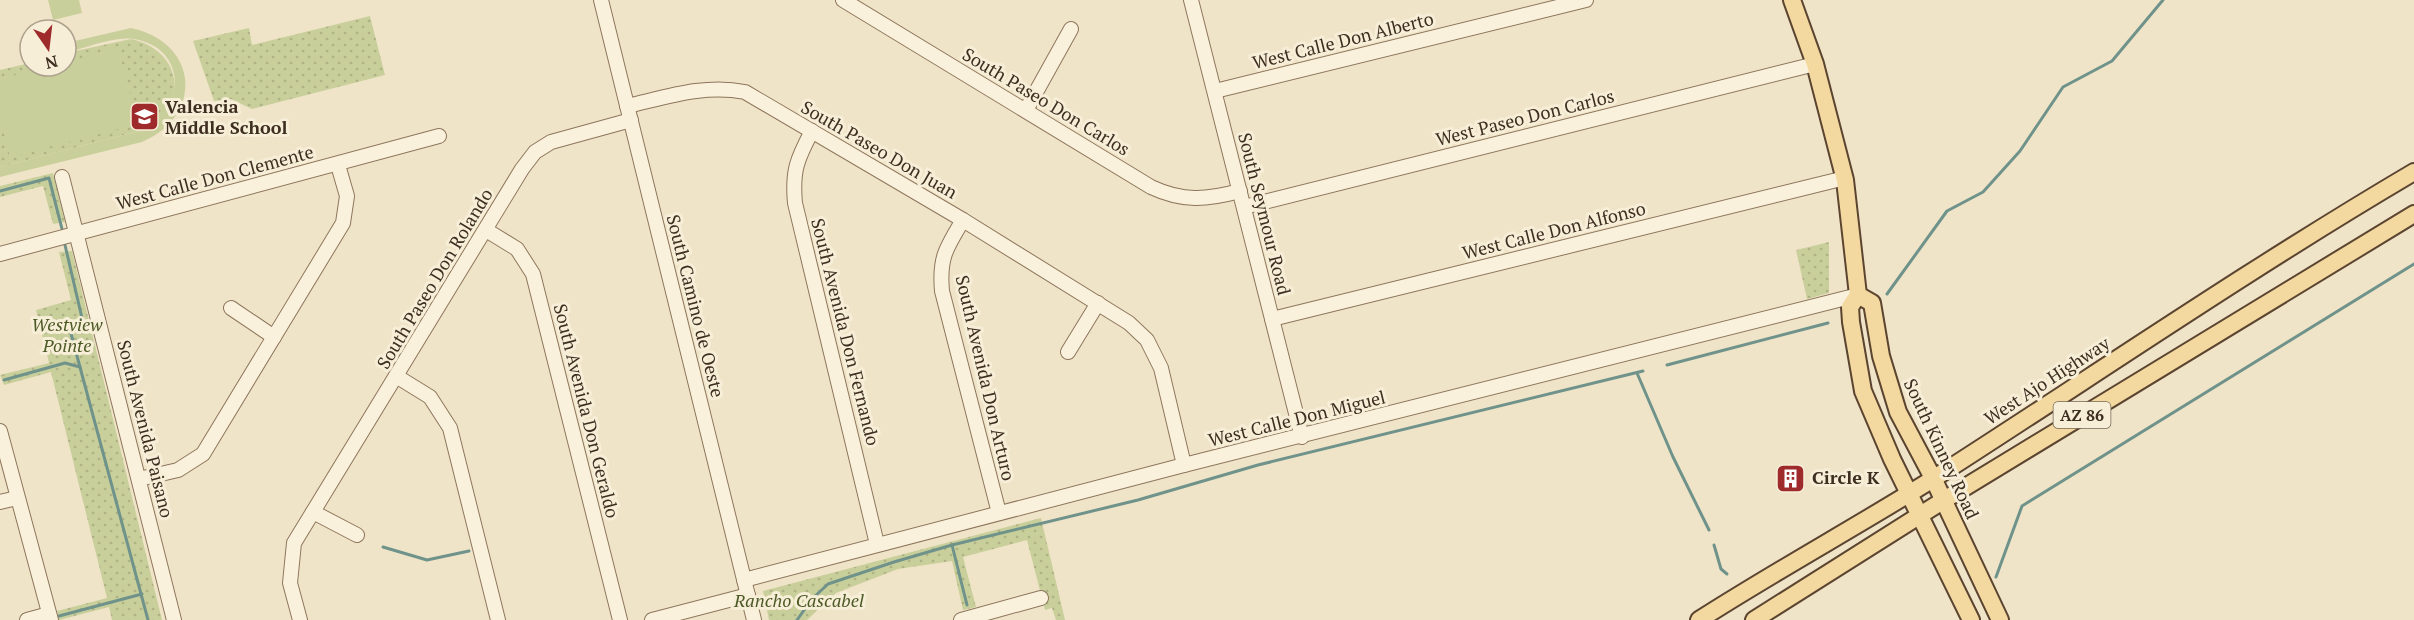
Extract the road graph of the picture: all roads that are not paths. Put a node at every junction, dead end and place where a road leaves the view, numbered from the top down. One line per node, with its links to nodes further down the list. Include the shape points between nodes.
1 (600, 0): 9 (street, South Camino de Oeste)
2 (843, 0): 10 (street, South Paseo Don Carlos)
3 (1191, 0): 8 (street, South Seymour Road)
4 (1586, 0): 8 (street, West Calle Don Alberto)
5 (1792, 0): 7 (main road)
6 (1071, 29): 10 (street)
7 (1815, 64): 17 (main road); 19 (street, West Paseo Don Carlos)
8 (1215, 91): 18 (street, South Seymour Road)
9 (627, 106): 11 (street, South Camino de Oeste); 12 (street, South Paseo Don Juan, via 720,87 744,92)
10 (1026, 110): 18 (street, South Paseo Don Carlos, via 1170,196 1209,200)
11 (631, 120): 22 (street, South Paseo Don Rolando, via 551,142 535,152); 46 (street, South Camino de Oeste)
12 (812, 131): 21 (street, South Paseo Don Juan); 45 (street, South Avenida Don Fernando, via 793,178 795,203)
13 (439, 136): 14 (street, West Calle Don Clemente)
14 (338, 165): 23 (street, West Calle Don Clemente); 29 (street, via 347,196 343,223)
15 (2414, 172): 35 (main road, West Ajo Highway / AZ 86)
16 (62, 177): 23 (street, South Avenida Paisano)
17 (1845, 178): 25 (main road); 28 (street, West Calle Don Alfonso)
18 (1240, 191): 19 (street, South Seymour Road)
19 (1244, 207): 28 (street, South Seymour Road)
20 (2414, 214): 39 (main road, AZ 86)
21 (963, 220): 26 (street, South Paseo Don Juan); 42 (street, South Avenida Don Arturo, via 944,251 940,268 942,291)
22 (486, 230): 31 (street, South Paseo Don Rolando); 55 (street, South Avenida Don Geraldo, via 517,249 533,274)
23 (78, 233): 24 (street, West Calle Don Clemente); 36 (street, South Avenida Paisano)
24 (0, 254)
25 (1858, 295): 33 (street, West Calle Don Miguel); 35 (main road, South Kinney Road, via 1872,303 1888,384 1898,412); 37 (main road, via 1850,307 1863,391)
26 (1098, 303): 30 (street); 34 (street, South Paseo Don Juan, via 1147,340 1161,368)
27 (231, 308): 29 (street)
28 (1272, 319): 33 (street, South Seymour Road)
29 (274, 337): 36 (street, via 203,454 178,470)
30 (1068, 351)
31 (396, 376): 41 (street, South Paseo Don Rolando); 54 (street, via 430,397 450,428)
32 (0, 431): 38 (street)
33 (1302, 437): 34 (street, West Calle Don Miguel)
34 (1184, 465): 42 (street, West Calle Don Miguel)
35 (1933, 478): 37 (main road, West Ajo Highway / AZ 86); 39 (main road, South Kinney Road)
36 (139, 479): 52 (street, South Avenida Paisano)
37 (1908, 493): 43 (main road); 59 (main road, West Ajo Highway / AZ 86)
38 (17, 498): 40 (street); 50 (street)
39 (1944, 500): 43 (main road, AZ 86); 62 (main road, South Kinney Road)
40 (0, 502)
41 (313, 512): 44 (street); 53 (street, South Paseo Don Rolando, via 294,543 290,583)
42 (999, 513): 45 (street, West Calle Don Miguel)
43 (1919, 516): 60 (main road, AZ 86); 61 (main road)
44 (357, 535)
45 (878, 544): 46 (street, West Calle Don Miguel)
46 (744, 580): 47 (street, South Camino de Oeste)
47 (748, 595): 56 (street); 57 (street, South Camino de Oeste)
48 (1041, 598): 49 (street)
49 (994, 616): 58 (street)
50 (50, 617): 51 (street)
51 (27, 620)
52 (174, 620)
53 (300, 620)
54 (498, 620)
55 (620, 620)
56 (652, 620)
57 (754, 620)
58 (962, 620)
59 (1699, 620)
60 (1754, 620)
61 (1971, 620)
62 (2000, 620)

